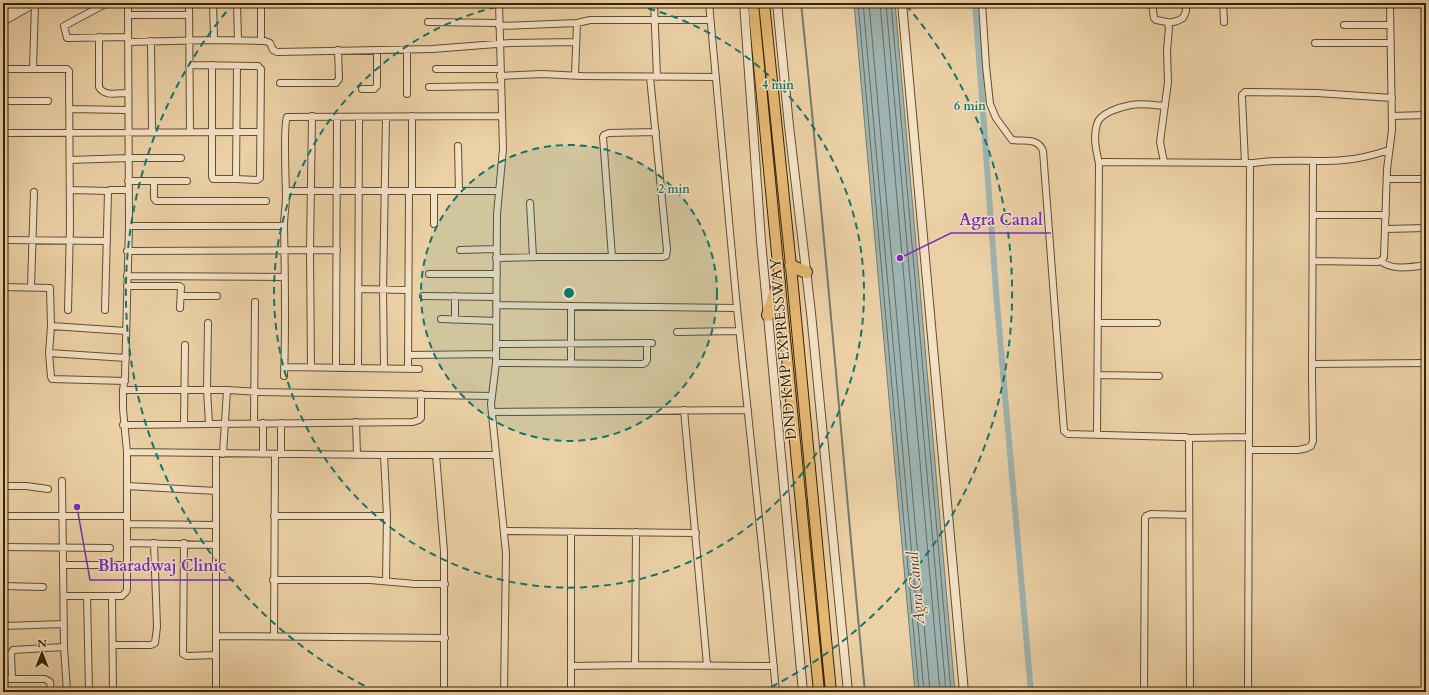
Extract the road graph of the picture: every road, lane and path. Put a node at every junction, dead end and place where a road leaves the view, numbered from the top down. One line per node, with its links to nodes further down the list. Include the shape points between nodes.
1 (19, 3): 22 (street)
2 (35, 3): 25 (street); 53 (street)
3 (108, 3): 35 (street, via 64,26 67,38)
4 (128, 3): 23 (street)
5 (189, 3): 24 (street)
6 (213, 3): 37 (street)
7 (237, 3): 38 (street)
8 (261, 3): 41 (street)
9 (499, 3): 32 (street)
10 (654, 3): 26 (street)
11 (709, 3): 27 (street)
12 (744, 3): 167 (street)
13 (753, 3): 148 (highway, DND KMP EXPRESSWAY)
14 (764, 3): 142 (highway, DND KMP EXPRESSWAY)
15 (777, 3): 143 (street)
16 (902, 3): 293 (street)
17 (982, 3): 218 (street, via 989,96 993,112 1012,140 1033,141 1040,144 1043,151 1064,429 1068,434)
18 (1152, 3): 31 (street, via 1154,18)
19 (1186, 3): 31 (street, via 1183,18)
20 (1223, 3): 29 (street)
21 (1390, 3): 34 (street)
22 (3, 12)
23 (128, 15): 24 (street); 36 (street)
24 (189, 15): 40 (street)
25 (3, 20)
26 (655, 20): 27 (street); 30 (street, via 590,20); 58 (street)
27 (710, 20): 59 (street)
28 (428, 22): 32 (street)
29 (1224, 22)
30 (576, 23): 32 (street); 42 (street)
31 (1168, 23): 69 (street, via 1168,82)
32 (499, 24): 45 (street)
33 (1344, 25): 34 (street)
34 (1390, 25): 44 (street)
35 (98, 37): 36 (street); 64 (street, via 100,90 106,93)
36 (128, 39): 39 (street); 64 (street)
37 (214, 40): 38 (street); 40 (street)
38 (238, 40): 41 (street)
39 (151, 41): 40 (street); 80 (street)
40 (189, 41): 49 (street)
41 (261, 41): 47 (street, via 269,42 277,52)
42 (576, 42): 45 (street); 56 (street)
43 (1315, 43): 44 (street)
44 (1391, 43): 66 (street)
45 (500, 44): 46 (street); 55 (street)
46 (407, 49): 48 (street); 65 (street)
47 (338, 50): 48 (street); 60 (street, via 339,79 336,83)
48 (377, 50): 63 (street, via 377,86 374,89)
49 (189, 65): 50 (street); 81 (street)
50 (212, 65): 51 (street); 82 (street)
51 (237, 66): 83 (street); 84 (street, via 258,66 261,69)
52 (3, 69): 53 (street)
53 (33, 69): 70 (street, via 68,70)
54 (436, 69): 55 (street)
55 (500, 72): 56 (street); 61 (street)
56 (575, 75): 57 (street)
57 (650, 77): 58 (street); 85 (street)
58 (657, 77): 59 (street)
59 (716, 77): 164 (street)
60 (280, 83)
61 (500, 86): 62 (street); 76 (street)
62 (429, 87)
63 (362, 89)
64 (127, 93): 71 (street)
65 (407, 94)
66 (1392, 98): 77 (street); 97 (street, via 1245,92 1242,98)
67 (3, 101): 68 (street)
68 (48, 101)
69 (1165, 106): 95 (street, via 1160,142); 96 (street, via 1131,105 1103,115 1097,122 1094,143)
70 (70, 109): 71 (street); 87 (street)
71 (127, 110): 88 (street)
72 (1426, 115): 77 (street)
73 (312, 116): 74 (street); 107 (street, via 288,116 286,119); 108 (street)
74 (338, 116): 78 (street); 109 (street)
75 (412, 116): 76 (street); 79 (street); 112 (street)
76 (501, 116): 115 (street, via 503,149)
77 (1392, 116): 90 (street)
78 (359, 117): 79 (street); 110 (street)
79 (386, 117): 111 (street)
80 (152, 132): 81 (street); 88 (street)
81 (190, 132): 82 (street)
82 (213, 132): 83 (street); 98 (street, via 212,179)
83 (237, 132): 84 (street); 98 (street)
84 (260, 132): 98 (street, via 260,178)
85 (656, 132): 137 (street, via 609,133 603,137); 137 (street, via 667,254 663,257)
86 (3, 133): 87 (street)
87 (69, 133): 88 (street); 93 (street)
88 (128, 133): 91 (street)
89 (458, 146): 114 (street)
90 (1389, 150): 94 (street, via 1353,160); 99 (street)
91 (128, 158): 92 (street); 93 (street); 101 (street)
92 (181, 158)
93 (70, 160): 104 (street)
94 (1312, 161): 97 (street); 119 (street)
95 (1164, 162): 96 (street); 97 (street)
96 (1099, 163): 172 (street)
97 (1248, 163): 219 (street)
98 (236, 179)
99 (1387, 179): 100 (street); 120 (street)
100 (1426, 179)
101 (128, 180): 102 (street); 105 (street)
102 (154, 181): 103 (street); 117 (street, via 156,201)
103 (187, 181)
104 (70, 190): 106 (street); 128 (street)
105 (128, 190): 106 (street); 122 (street)
106 (109, 191): 129 (street)
107 (286, 191): 108 (street); 123 (street)
108 (310, 191): 109 (street); 132 (street)
109 (337, 191): 110 (street); 133 (street)
110 (359, 191): 111 (street); 152 (street)
111 (385, 191): 112 (street); 153 (street)
112 (410, 191): 113 (street); 154 (street)
113 (434, 191): 114 (street); 121 (street)
114 (459, 191): 115 (street)
115 (499, 191): 130 (street)
116 (34, 192): 127 (street)
117 (266, 201)
118 (530, 203): 136 (street)
119 (1313, 215): 120 (street); 139 (street)
120 (1386, 215): 125 (street)
121 (434, 224)
122 (129, 226): 123 (street); 135 (street)
123 (284, 226): 131 (street)
124 (1426, 228): 125 (street)
125 (1385, 229): 140 (street, via 1385,254)
126 (3, 240): 127 (street)
127 (33, 241): 128 (street); 151 (street)
128 (70, 241): 129 (street); 165 (street)
129 (107, 241): 166 (street)
130 (496, 249): 134 (street); 138 (street)
131 (285, 250): 132 (street); 135 (street); 147 (street)
132 (310, 250): 133 (street); 190 (street)
133 (337, 250): 191 (street)
134 (460, 250)
135 (128, 251): 146 (street)
136 (533, 257): 137 (street); 138 (street)
137 (612, 257)
138 (496, 258): 145 (street)
139 (1313, 261): 140 (street); 188 (street)
140 (1381, 261): 141 (street, via 1387,266 1394,267)
141 (1426, 265)
142 (791, 266): 143 (highway); 291 (highway, DND KMP EXPRESSWAY)
143 (806, 272): 292 (street)
144 (429, 274): 145 (street)
145 (497, 274): 159 (street)
146 (127, 276): 147 (street); 149 (street)
147 (286, 277): 189 (street)
148 (779, 282): 167 (highway); 290 (highway, DND KMP EXPRESSWAY)
149 (127, 286): 155 (street, via 178,285 181,287); 175 (street)
150 (3, 287): 151 (street)
151 (31, 287): 174 (street, via 50,288)
152 (358, 288): 153 (street); 192 (street)
153 (383, 290): 154 (street); 193 (street)
154 (408, 290): 183 (street)
155 (181, 296): 156 (street); 163 (street)
156 (217, 296)
157 (423, 296): 158 (street)
158 (455, 296): 159 (street); 169 (street)
159 (496, 297): 161 (street)
160 (255, 302): 204 (street)
161 (496, 305): 162 (street); 170 (street)
162 (571, 306): 164 (street); 179 (street)
163 (180, 308)
164 (737, 308): 176 (street)
165 (68, 310)
166 (105, 310)
167 (768, 315): 289 (street)
168 (441, 319): 169 (street)
169 (455, 320): 170 (street)
170 (496, 321): 178 (street)
171 (208, 323): 202 (street)
172 (1098, 323): 173 (street); 197 (street)
173 (1157, 323)
174 (51, 326): 175 (street); 181 (street)
175 (126, 331): 184 (street)
176 (739, 331): 177 (street); 208 (street)
177 (677, 332)
178 (496, 344): 179 (street); 182 (street)
179 (570, 344): 186 (street); 186 (street, via 650,343 644,364)
180 (185, 345): 201 (street)
181 (48, 353): 184 (street); 199 (street, via 52,379)
182 (496, 354): 183 (street); 185 (street)
183 (408, 355): 194 (street)
184 (126, 358): 199 (street)
185 (496, 363): 186 (street); 206 (street)
186 (571, 363)
187 (1426, 363): 188 (street)
188 (1312, 364): 221 (street, via 1311,446 1298,450)
189 (284, 367): 190 (street); 196 (street)
190 (311, 367): 191 (street)
191 (336, 368): 192 (street)
192 (358, 368): 193 (street)
193 (384, 368): 194 (street)
194 (408, 369): 195 (street)
195 (419, 369)
196 (284, 376)
197 (1098, 376): 198 (street); 218 (street)
198 (1159, 376)
199 (125, 381): 200 (street)
200 (123, 390): 201 (street); 214 (street)
201 (185, 390): 202 (street); 215 (street)
202 (208, 390): 203 (street); 216 (street)
203 (227, 390): 204 (street); 217 (street)
204 (254, 391): 205 (street); 211 (street)
205 (421, 394): 206 (street); 210 (street, via 422,415 417,421)
206 (492, 396): 209 (street)
207 (684, 410): 208 (street); 209 (street); 246 (street)
208 (748, 410): 275 (street)
209 (492, 412): 229 (street)
210 (356, 422): 213 (street); 226 (street)
211 (254, 423): 212 (street); 217 (street)
212 (263, 423): 213 (street); 224 (street)
213 (281, 423): 225 (street)
214 (123, 424): 215 (street); 222 (street)
215 (184, 424): 216 (street)
216 (209, 424): 217 (street)
217 (225, 424): 223 (street)
218 (1097, 434): 220 (street)
219 (1249, 437): 220 (street); 221 (street)
220 (1188, 438): 235 (street)
221 (1249, 450): 296 (street)
222 (127, 452): 223 (street); 232 (street)
223 (220, 454): 224 (street); 234 (street)
224 (263, 454): 225 (street)
225 (278, 454): 226 (street); 239 (street)
226 (357, 455): 227 (street)
227 (384, 455): 228 (street); 240 (street)
228 (436, 455): 229 (street); 258 (street)
229 (496, 455): 243 (street)
230 (62, 481): 237 (street)
231 (3, 486): 233 (street, via 26,486)
232 (127, 486): 234 (street); 238 (street)
233 (48, 490)
234 (216, 491): 242 (street)
235 (1189, 515): 294 (street, via 1151,514 1145,518); 295 (street)
236 (3, 516): 237 (street)
237 (63, 516): 238 (street); 252 (street)
238 (127, 516): 241 (street)
239 (274, 516): 240 (street); 256 (street)
240 (387, 516): 257 (street)
241 (127, 524): 242 (street); 247 (street)
242 (216, 525): 250 (street)
243 (505, 531): 244 (street); 286 (street)
244 (571, 532): 245 (street); 273 (street)
245 (636, 532): 246 (street); 272 (street)
246 (696, 533): 274 (street)
247 (127, 543): 248 (street); 255 (street)
248 (154, 543): 249 (street); 269 (street, via 156,643)
249 (184, 543): 250 (street); 271 (street, via 182,654)
250 (216, 544): 266 (street)
251 (3, 547): 252 (street)
252 (64, 547): 253 (street); 254 (street)
253 (110, 548)
254 (64, 565): 255 (street); 261 (street)
255 (126, 566): 263 (street, via 126,592 122,596)
256 (273, 580): 257 (street); 267 (street)
257 (386, 581): 258 (street)
258 (445, 584): 268 (street)
259 (3, 586): 260 (street)
260 (43, 586)
261 (64, 596): 262 (street); 264 (street)
262 (87, 596): 263 (street); 280 (street)
263 (112, 596): 269 (street)
264 (64, 624): 265 (street); 270 (street)
265 (3, 626)
266 (216, 636): 267 (street); 271 (street)
267 (274, 636): 268 (street)
268 (445, 638): 284 (street)
269 (114, 645): 281 (street)
270 (64, 647): 277 (street, via 13,650); 279 (street)
271 (216, 655): 282 (street)
272 (635, 665): 273 (street); 274 (street)
273 (571, 666): 287 (street)
274 (707, 666): 275 (street)
275 (774, 666): 288 (street)
276 (3, 679): 277 (street)
277 (12, 679): 278 (street, via 44,679 50,682)
278 (51, 692)
279 (66, 692)
280 (89, 692)
281 (113, 692)
282 (216, 692)
283 (312, 692): 284 (street)
284 (444, 692): 285 (street)
285 (496, 692)
286 (504, 692)
287 (571, 692)
288 (776, 692)
289 (803, 692)
290 (819, 692)
291 (831, 692)
292 (848, 692)
293 (964, 692)
294 (1144, 692)
295 (1190, 692)
296 (1248, 692)

